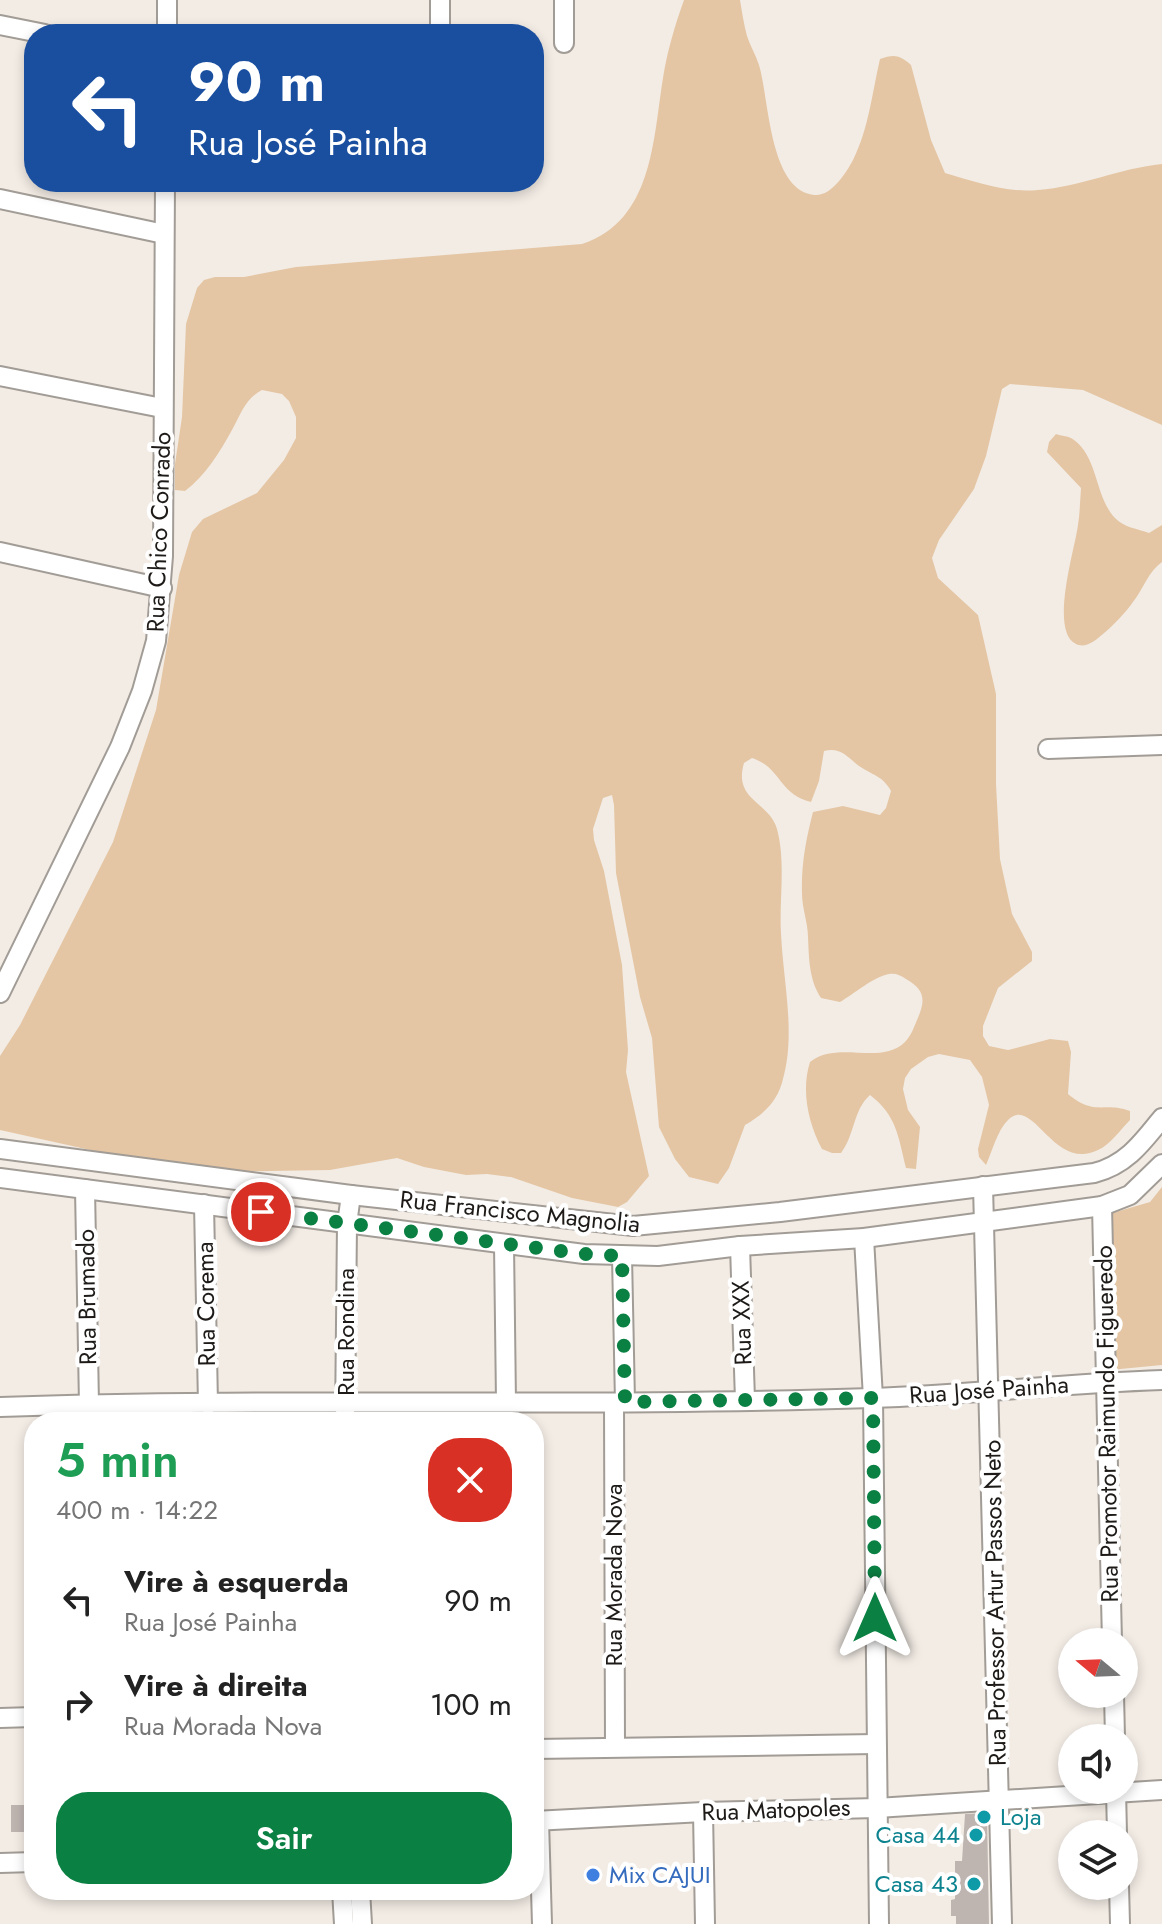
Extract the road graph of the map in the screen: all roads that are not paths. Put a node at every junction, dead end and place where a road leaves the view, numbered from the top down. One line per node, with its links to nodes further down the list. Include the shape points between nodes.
1 (167, 0): 4 (street)
2 (440, 0): 5 (street)
3 (564, 0): 8 (street)
4 (167, 24)
5 (440, 24)
6 (0, 25): 7 (street)
7 (24, 30)
8 (564, 43)
9 (165, 192): 11 (street, Rua Chico Conrado)
10 (0, 199): 11 (street)
11 (164, 234): 13 (street, Rua Chico Conrado)
12 (0, 376): 13 (street)
13 (162, 408): 15 (street, Rua Chico Conrado)
14 (0, 552): 15 (street)
15 (162, 588): 18 (street, Rua Chico Conrado, via 156,641 120,747)
16 (1162, 745): 17 (street)
17 (1048, 749)
18 (4, 969): 19 (street, Rua Chico Conrado)
19 (0, 993)
20 (1162, 1118): 24 (street, Rua Francisco Magnolia, via 1130,1157 1106,1170)
21 (0, 1149): 26 (street, Rua Francisco Magnolia)
22 (1162, 1164): 28 (street, Rua Francisco Magnolia, via 1130,1195)
23 (0, 1178): 25 (street, Rua Francisco Magnolia)
24 (983, 1186): 26 (street, Rua Francisco Magnolia, via 633,1226); 29 (street, Rua Professor Artur Passos Neto)
25 (85, 1189): 27 (street, Rua Francisco Magnolia); 43 (street, Rua Brumado)
26 (351, 1195): 30 (street, Rua Rondina)
27 (204, 1204): 30 (street, Rua Francisco Magnolia); 44 (street, Rua Corema)
28 (1102, 1206): 29 (street, Rua Francisco Magnolia); 36 (street, Rua Promotor Raimundo Figueredo)
29 (985, 1220): 31 (street, Rua Francisco Magnolia); 37 (street, Rua Professor Artur Passos Neto)
30 (347, 1224): 32 (street, Rua Francisco Magnolia); 46 (street, Rua Rondina)
31 (864, 1238): 33 (street, Rua Francisco Magnolia); 38 (street)
32 (504, 1244): 34 (street, Rua Francisco Magnolia); 40 (street)
33 (740, 1246): 34 (street, Rua Francisco Magnolia); 39 (street, Rua XXX)
34 (622, 1256): 41 (street, Rua Morada Nova)
35 (1162, 1380): 36 (street, Rua José Painha)
36 (1105, 1382): 37 (street, Rua José Painha); 48 (street, Rua Promotor Raimundo Figueredo)
37 (990, 1390): 38 (street, Rua José Painha); 57 (street, Rua Professor Artur Passos Neto)
38 (873, 1398): 39 (street, Rua José Painha); 51 (street)
39 (745, 1400): 41 (street, Rua José Painha)
40 (500, 1402): 41 (street, Rua José Painha); 46 (street, Rua José Painha); 47 (street)
41 (620, 1403): 52 (street, Rua Morada Nova)
42 (0, 1407): 43 (street, Rua José Painha)
43 (78, 1410): 44 (street, Rua José Painha)
44 (196, 1410): 45 (street, Rua José Painha)
45 (280, 1412)
46 (345, 1412)
47 (496, 1412)
48 (1112, 1628)
49 (24, 1717): 50 (street)
50 (0, 1718)
51 (876, 1744): 52 (street); 58 (street)
52 (615, 1747): 53 (street)
53 (544, 1749)
54 (1162, 1790): 55 (street, Rua Matopoles)
55 (1138, 1791)
56 (1058, 1795): 57 (street, Rua Matopoles)
57 (999, 1798): 58 (street, Rua Matopoles); 72 (street, Rua Professor Artur Passos Neto)
58 (877, 1808): 59 (street, Rua Matopoles); 71 (street)
59 (703, 1812): 60 (street, Rua Matopoles); 70 (street)
60 (544, 1821)
61 (24, 1862): 62 (street)
62 (0, 1863)
63 (343, 1900): 67 (street)
64 (361, 1900): 68 (street)
65 (541, 1900): 69 (street)
66 (1119, 1900): 73 (street)
67 (344, 1924)
68 (362, 1924)
69 (542, 1924)
70 (705, 1924)
71 (879, 1924)
72 (1002, 1924)
73 (1120, 1924)

